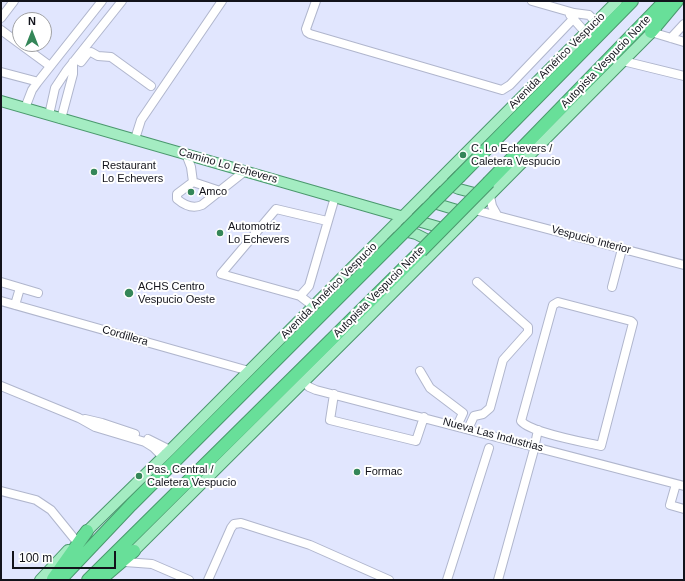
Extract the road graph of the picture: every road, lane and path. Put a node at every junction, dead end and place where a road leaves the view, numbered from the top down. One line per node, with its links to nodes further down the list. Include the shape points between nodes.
1 (14, 1): 13 (street)
2 (102, 1): 26 (street)
3 (122, 1): 25 (street)
4 (222, 1): 35 (street, via 141,120)
5 (316, 1): 14 (street, via 306,29 310,34 502,90 510,85)
6 (532, 1): 12 (street)
7 (616, 1): 15 (main road, Avenida Américo Vespucio)
8 (632, 1): 84 (highway, bridge, via 131,505)
9 (665, 1): 85 (highway, Autopista Vespucio Norte, bridge, via 421,251)
10 (678, 1): 19 (highway)
11 (683, 1): 19 (main road)
12 (567, 11): 14 (street); 15 (street, via 589,15)
13 (1, 18)
14 (573, 19): 18 (street)
15 (596, 22): 18 (main road, Avenida Américo Vespucio)
16 (684, 24): 21 (street)
17 (1, 30): 20 (street)
18 (585, 32): 38 (main road, Avenida Américo Vespucio)
19 (651, 32): 21 (street); 24 (main road)
20 (12, 38)
21 (671, 38): 22 (street)
22 (684, 42)
23 (31, 52): 26 (street)
24 (623, 60): 28 (street); 41 (main road)
25 (75, 61): 30 (street, via 81,62 91,52 98,56 111,57); 33 (street, via 55,88); 34 (street)
26 (50, 66): 29 (street)
27 (1, 72): 29 (street)
28 (684, 76)
29 (37, 83): 32 (street)
30 (151, 86)
31 (1, 101): 32 (main road, Camino Lo Echevers)
32 (25, 108): 33 (main road, Camino Lo Echevers)
33 (49, 115): 34 (main road, Camino Lo Echevers)
34 (61, 119): 35 (main road, Camino Lo Echevers)
35 (135, 139): 36 (main road, Camino Lo Echevers)
36 (186, 154): 37 (main road, Camino Lo Echevers); 39 (street, via 191,167)
37 (245, 171): 40 (street); 42 (main road, Camino Lo Echevers)
38 (439, 180): 41 (main road, via 470,192); 43 (main road, Avenida Américo Vespucio)
39 (192, 182): 40 (street); 40 (street, via 177,194 177,199 183,204 198,207)
40 (220, 191)
41 (490, 196): 45 (main road); 46 (street)
42 (335, 197): 44 (main road, Camino Lo Echevers); 48 (street)
43 (421, 199): 45 (main road); 47 (main road, Avenida Américo Vespucio)
44 (382, 211): 47 (main road, Camino Lo Echevers); 49 (main road, via 388,220)
45 (473, 212): 46 (street, Vespucio Interior); 50 (main road)
46 (497, 215): 52 (street, Vespucio Interior)
47 (402, 217): 49 (main road, Avenida Américo Vespucio); 50 (main road, Camino Lo Echevers)
48 (327, 221): 59 (street, via 309,286); 59 (street, via 276,209 221,274)
49 (390, 230): 51 (main road, via 416,234); 62 (main road, Avenida Américo Vespucio)
50 (454, 231): 51 (main road)
51 (440, 246): 65 (main road)
52 (622, 249): 53 (street, Vespucio Interior); 56 (street)
53 (684, 265)
54 (1, 282): 57 (street)
55 (478, 282): 70 (street, via 528,326 528,332 503,360 490,408 483,414 474,416)
56 (612, 287)
57 (20, 288): 58 (street); 61 (street)
58 (38, 293)
59 (300, 296): 62 (street)
60 (1, 301): 61 (street, Cordillera)
61 (15, 305): 63 (street, Cordillera)
62 (313, 306): 63 (main road, Avenida Américo Vespucio)
63 (249, 371): 74 (main road, Avenida Américo Vespucio)
64 (420, 371): 69 (street, via 430,388 463,413)
65 (304, 382): 67 (street, Nueva Las Industrias, via 312,389); 80 (main road)
66 (1, 386): 74 (street, via 78,418 140,436 157,443)
67 (334, 394): 68 (street, Nueva Las Industrias); 68 (street, via 330,420 416,441)
68 (424, 417): 69 (street, Nueva Las Industrias)
69 (457, 426): 70 (street, Nueva Las Industrias)
70 (468, 429): 72 (street, Nueva Las Industrias)
71 (538, 430): 71 (street, via 522,421 555,303 631,321 633,323 601,446); 72 (street)
72 (535, 446): 75 (street, Nueva Las Industrias); 92 (street)
73 (489, 448): 91 (street)
74 (167, 454): 78 (main road, Avenida Américo Vespucio)
75 (680, 485): 77 (street, via 670,505)
76 (1, 491): 79 (street, via 36,500 51,510)
77 (684, 509)
78 (88, 531): 79 (main road, Avenida Américo Vespucio); 83 (highway)
79 (77, 542): 82 (main road, Avenida Américo Vespucio)
80 (134, 551): 81 (main road); 86 (highway)
81 (125, 562): 87 (main road); 88 (street, via 152,564)
82 (40, 580)
83 (52, 580)
84 (60, 580)
85 (88, 580)
86 (100, 580)
87 (108, 580)
88 (189, 580)
89 (208, 580): 90 (street, via 231,528 234,524 241,523 310,545)
90 (389, 580)
91 (447, 580)
92 (498, 580)

